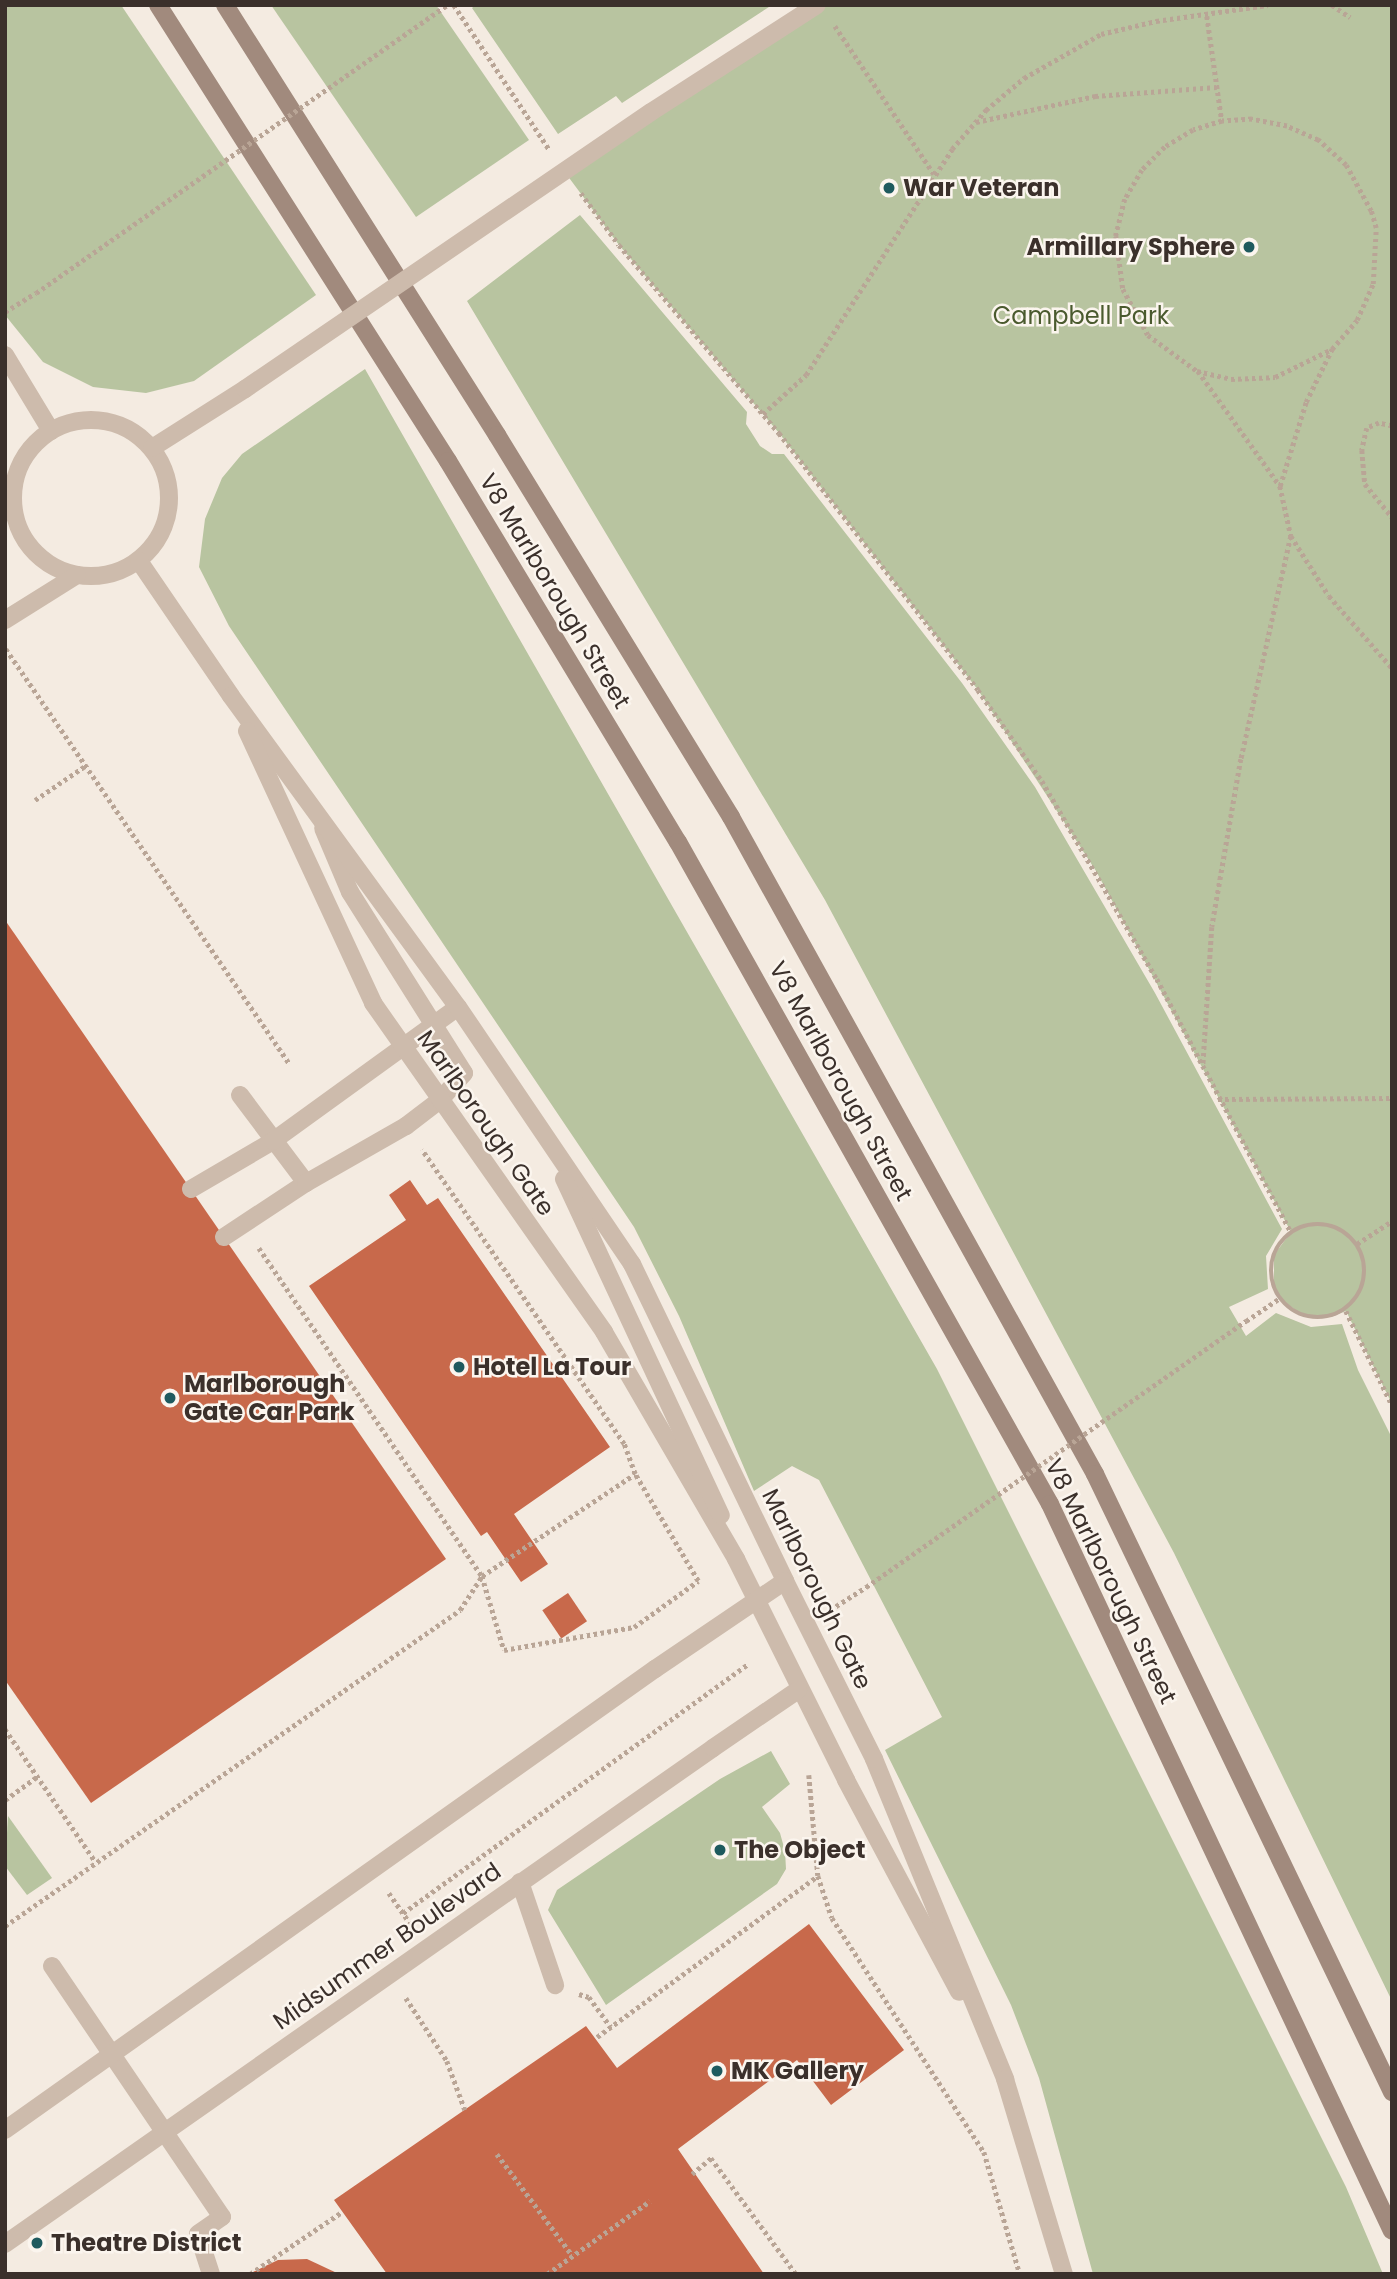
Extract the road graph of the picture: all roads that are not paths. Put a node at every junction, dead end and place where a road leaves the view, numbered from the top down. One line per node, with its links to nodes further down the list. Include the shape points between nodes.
1 (158, 5): 35 (main road, V8 Marlborough Street, via 441,449 678,842 1050,1504)
2 (225, 5): 32 (main road, V8 Marlborough Street, via 490,423 731,817 1095,1474)
3 (822, 11): 6 (street, bridge, via 651,112)
4 (5, 355): 5 (street)
5 (51, 430): 6 (street, via 71,422 105,421 136,433); 7 (street, via 25,456)
6 (152, 448): 8 (street, via 165,470 170,495 167,520)
7 (9, 494): 9 (street, via 29,545 56,568)
8 (139, 561): 9 (street, via 120,571); 11 (street, Marlborough Gate)
9 (78, 575): 10 (street)
10 (7, 620)
11 (230, 696): 12 (street, Marlborough Gate); 15 (street, Marlborough Gate, via 373,1003)
12 (318, 815): 13 (street, Marlborough Gate); 14 (street, via 350,892)
13 (458, 1007): 14 (street); 19 (street, Marlborough Gate)
14 (433, 1024): 15 (street); 17 (street, via 464,1073)
15 (401, 1045): 17 (street, Marlborough Gate); 18 (street, via 350,1088)
16 (240, 1095): 18 (street)
17 (440, 1100): 20 (street, via 406,1126); 23 (street, Marlborough Gate, via 604,1332)
18 (274, 1141): 20 (street); 21 (street)
19 (547, 1141): 23 (street, Marlborough Gate); 24 (street, Marlborough Gate, via 632,1264)
20 (306, 1183): 22 (street)
21 (191, 1189)
22 (224, 1237)
23 (717, 1519): 25 (street, Marlborough Gate, bridge)
24 (785, 1581): 25 (street, bridge); 31 (street, Marlborough Gate, bridge, via 874,1759)
25 (756, 1601): 26 (street, Marlborough Gate, bridge); 30 (street, bridge)
26 (798, 1690): 27 (street, Midsummer Boulevard, bridge); 31 (street, Marlborough Gate, bridge)
27 (520, 1882): 29 (street); 34 (street, Midsummer Boulevard)
28 (52, 1966): 30 (street)
29 (555, 1985)
30 (114, 2056): 33 (street); 34 (street)
31 (1005, 2079): 38 (street, Marlborough Gate)
32 (1392, 2092)
33 (5, 2130)
34 (164, 2131): 36 (street, Midsummer Boulevard); 37 (street, via 222,2217 198,2234)
35 (1392, 2231)
36 (5, 2244)
37 (211, 2274)
38 (1064, 2274)

